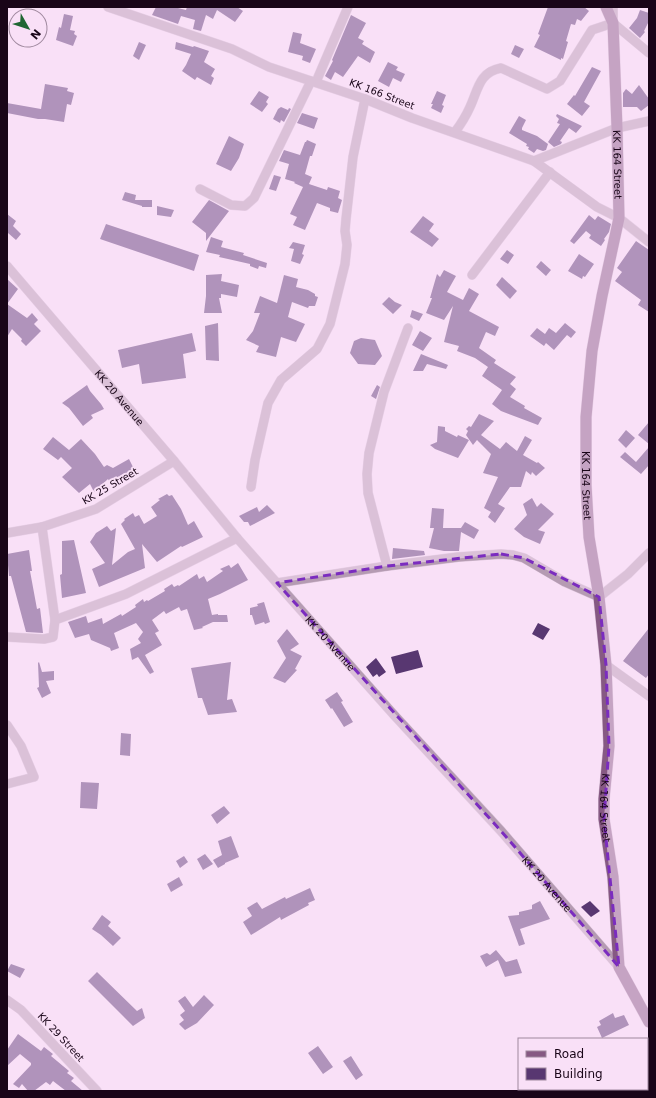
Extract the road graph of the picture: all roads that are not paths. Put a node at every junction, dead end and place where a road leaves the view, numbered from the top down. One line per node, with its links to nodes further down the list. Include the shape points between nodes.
1 (108, 7): 7 (street, KK 166 Street, via 232,49 269,67)
2 (348, 7): 7 (street)
3 (606, 7): 5 (main road, KK 164 Street)
4 (612, 7): 5 (street)
5 (613, 23): 6 (street); 10 (main road, KK 164 Street); 11 (street, via 592,30 560,81 547,89 501,68 493,70 483,77)
6 (649, 53)
7 (313, 82): 8 (street, KK 166 Street); 14 (street, via 254,198 245,206 231,205)
8 (365, 99): 11 (street, KK 166 Street); 21 (street, via 353,157 345,231 345,264 330,324 317,349 281,380 268,403)
9 (649, 121): 10 (street)
10 (617, 128): 12 (street); 15 (main road, KK 164 Street)
11 (455, 132): 12 (street, KK 166 Street)
12 (534, 161): 13 (street, KK 166 Street)
13 (550, 172): 15 (street, KK 166 Street, via 597,206); 18 (street)
14 (200, 189)
15 (619, 218): 16 (street, KK 166 Street); 28 (main road, KK 164 Street, via 592,350 586,417 589,537)
16 (649, 242)
17 (7, 266): 20 (street, KK 20 Avenue)
18 (472, 275)
19 (408, 328): 26 (street, via 384,392 369,453 367,474 368,493)
20 (174, 461): 22 (street, KK 25 Street, via 96,509); 24 (street, KK 20 Avenue)
21 (251, 487)
22 (42, 527): 23 (street, KK 25 Street); 29 (street)
23 (7, 533)
24 (237, 538): 27 (street, KK 20 Avenue); 29 (street, via 126,594)
25 (649, 553): 28 (street)
26 (387, 566): 27 (street); 28 (street, via 458,557 513,555 524,558 564,582)
27 (277, 583): 35 (street, KK 20 Avenue)
28 (599, 597): 31 (main road, KK 164 Street)
29 (55, 620): 30 (street, via 53,637 50,639)
30 (7, 637)
31 (606, 665): 32 (street); 35 (main road, KK 164 Street, via 609,746 604,819 613,877)
32 (649, 696)
33 (7, 725): 34 (street, via 21,746 34,777)
34 (7, 784)
35 (620, 967): 37 (main road, KK 20 Avenue)
36 (7, 1000): 38 (street, KK 29 Street, via 21,1010)
37 (649, 1022)
38 (96, 1091)

